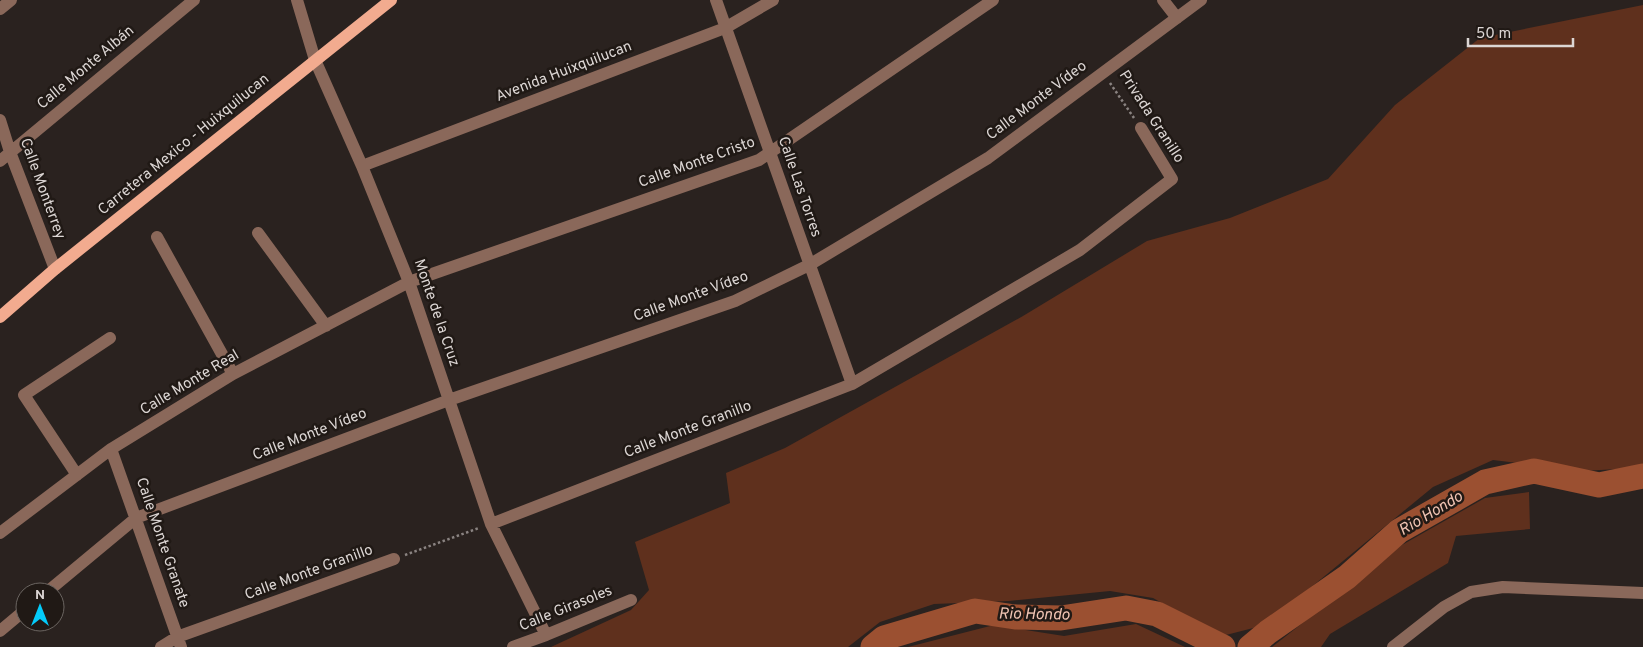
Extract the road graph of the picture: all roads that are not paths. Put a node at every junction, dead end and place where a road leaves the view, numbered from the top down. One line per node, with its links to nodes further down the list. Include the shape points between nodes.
1 (11, 0): 10 (street)
2 (194, 0): 16 (street, Calle Monte Albán)
3 (297, 0): 13 (street, Monte de la Cruz)
4 (391, 0): 13 (main road, Carretera Mexico - Huixquilucan)
5 (716, 0): 12 (street, Calle Las Torres)
6 (773, 0): 12 (street, Avenida Huixquilucan)
7 (993, 0): 17 (street, Calle Monte Cristo)
8 (1163, 0): 11 (street)
9 (1201, 0): 11 (street, Calle Monte Vídeo)
10 (0, 9)
11 (1177, 18): 23 (street, Calle Monte Vídeo, via 988,158)
12 (726, 28): 17 (street, Calle Las Torres); 19 (street, Avenida Huixquilucan)
13 (315, 60): 19 (street, Monte de la Cruz); 24 (main road, Carretera Mexico - Huixquilucan)
14 (0, 120): 16 (street, Calle Monterrey)
15 (1141, 128): 20 (street, Privada Granillo)
16 (10, 152): 18 (street, Calle Monte Albán); 24 (street, Calle Monterrey)
17 (769, 153): 23 (street, Calle Las Torres); 25 (street, Calle Monte Cristo, via 759,160)
18 (0, 161)
19 (362, 166): 25 (street, Monte de la Cruz)
20 (1172, 179): 30 (street, Calle Monte Granillo, via 1080,250)
21 (258, 233): 27 (street)
22 (157, 237): 29 (street)
23 (809, 265): 30 (street, Calle Las Torres); 31 (street, Calle Monte Vídeo, via 735,301)
24 (55, 270): 26 (main road, Carretera Mexico - Huixquilucan)
25 (409, 282): 27 (street, Calle Monte Real); 31 (street, Monte de la Cruz)
26 (0, 317)
27 (326, 326): 29 (street, Calle Monte Real)
28 (110, 338): 33 (street, via 24,396)
29 (233, 374): 32 (street, Calle Monte Real)
30 (852, 384): 35 (street, Calle Monte Granillo)
31 (449, 400): 34 (street, Calle Monte Vídeo); 35 (street, Monte de la Cruz)
32 (111, 449): 33 (street, Calle Monte Real); 34 (street, Calle Monte Granate)
33 (77, 475): 36 (street, Calle Monte Real)
34 (136, 518): 38 (street, Calle Monte Vídeo); 44 (street, Calle Monte Granate)
35 (491, 524): 43 (street, Monte de la Cruz)
36 (0, 533)
37 (394, 560): 44 (street, Calle Monte Granillo)
38 (59, 582)
39 (1643, 593): 47 (street, via 1503,587 1471,592 1444,607)
40 (631, 600): 43 (street, Calle Girasoles)
41 (15, 618): 42 (street)
42 (0, 631)
43 (546, 636): 46 (street, Calle Girasoles)
44 (179, 642): 45 (street, Calle Monte Granillo)
45 (161, 647)
46 (513, 647)
47 (1393, 647)

